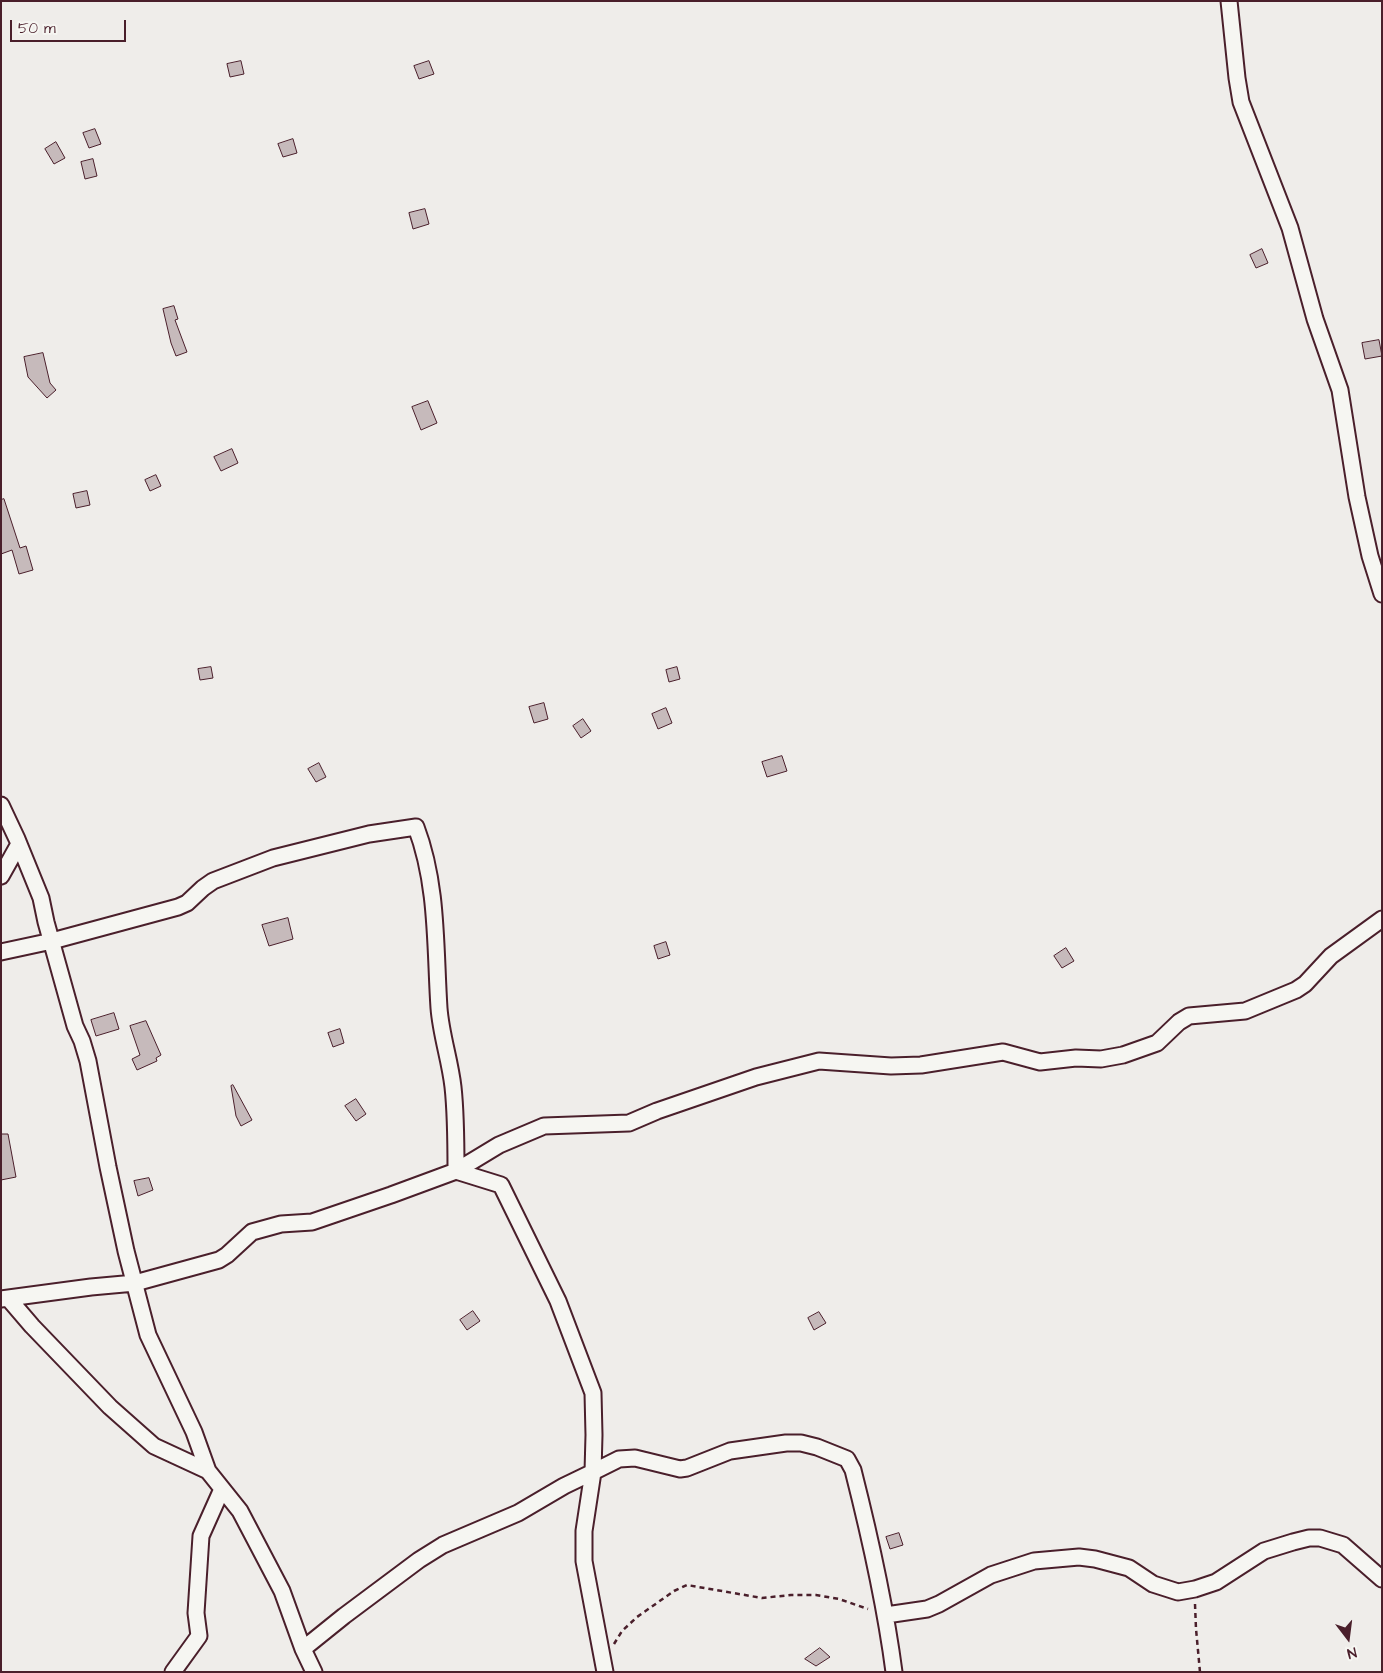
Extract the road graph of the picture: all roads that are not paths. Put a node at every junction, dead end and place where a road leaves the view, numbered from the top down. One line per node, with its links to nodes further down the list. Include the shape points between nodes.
1 (1229, 1): 2 (street, via 1241,102 1290,228 1315,319 1340,390 1357,497)
2 (1382, 594)
3 (1, 805): 4 (street)
4 (19, 844): 5 (street); 7 (street, via 41,898)
5 (1, 876)
6 (1382, 919): 9 (street, via 1331,956 1296,990 1245,1011 1189,1016 1157,1043 1123,1055 1040,1062 1002,1052 921,1065 891,1066 819,1061 747,1080 629,1123 544,1126 499,1145)
7 (52, 941): 8 (street); 9 (street, via 178,907 214,881 274,858 369,834 416,827 429,866 439,1008 453,1089); 10 (street, via 88,1061)
8 (1, 952)
9 (456, 1171): 10 (street, via 312,1222 281,1224 252,1232 219,1260); 13 (street, via 501,1185 558,1301 593,1393)
10 (135, 1283): 11 (street); 12 (street, via 148,1335 194,1432)
11 (5, 1298): 12 (street, via 110,1407 154,1446)
12 (208, 1471): 14 (street)
13 (593, 1472): 16 (street, via 620,1460 635,1458 687,1468 730,1451 786,1443 817,1447 847,1459 858,1487); 17 (street, via 518,1513 443,1545 351,1610); 18 (street, via 584,1531 584,1561)
14 (222, 1489): 17 (street, via 240,1511 282,1591); 19 (street, via 201,1536 196,1613 199,1636)
15 (1382, 1579): 16 (street, via 1343,1545 1320,1538 1264,1551 1216,1582 1195,1589 1178,1592 1165,1589 1129,1568 1079,1557 1034,1561 991,1575 927,1609)
16 (886, 1615): 21 (street)
17 (303, 1649): 20 (street)
18 (604, 1668)
19 (173, 1672)
20 (314, 1672)
21 (894, 1672)

